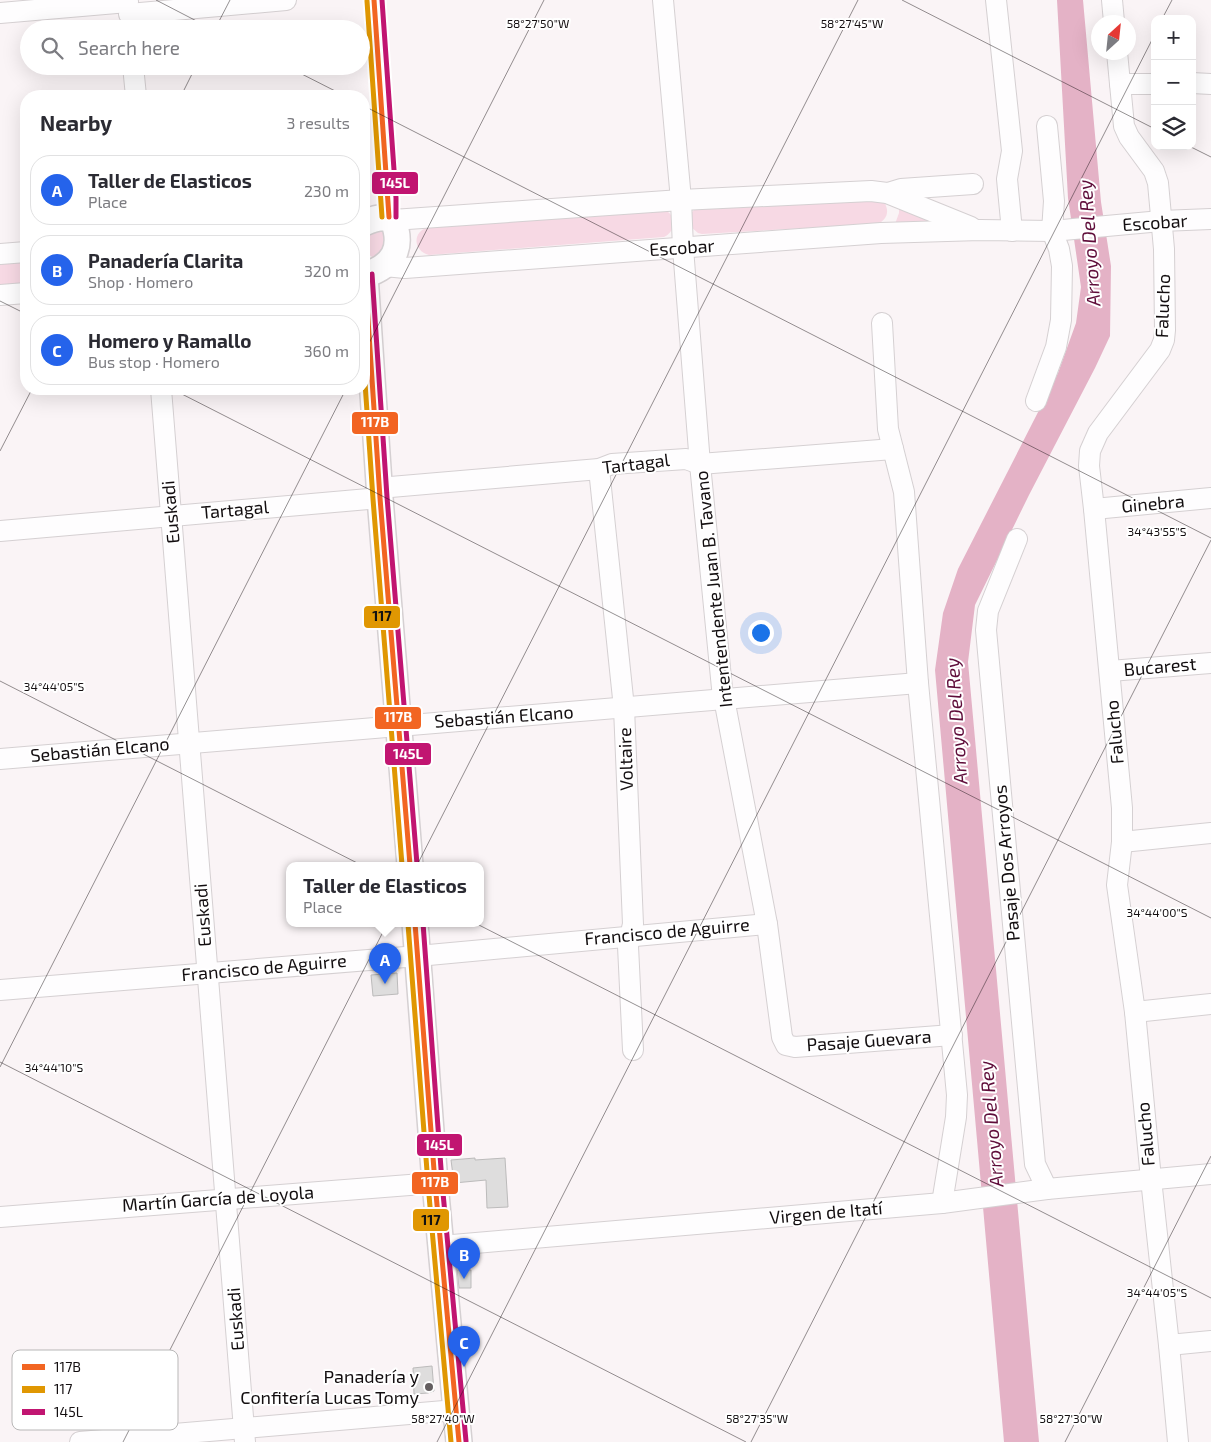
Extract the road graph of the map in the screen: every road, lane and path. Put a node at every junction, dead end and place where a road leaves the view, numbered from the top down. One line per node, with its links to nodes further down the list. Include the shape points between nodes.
1 (286, 0): 6 (street)
2 (374, 0): 20 (street)
3 (663, 0): 19 (street, Intentendente Juan B. Tavano)
4 (996, 0): 25 (street, via 1012,151 1007,180)
5 (1112, 0): 8 (street)
6 (129, 11): 7 (street)
7 (0, 13)
8 (1113, 15)
9 (1118, 60): 12 (street, Falucho)
10 (134, 75): 15 (street)
11 (1196, 83): 14 (street)
12 (1120, 84): 13 (street); 23 (street, Falucho, via 1124,126 1154,171)
13 (1151, 84)
14 (1211, 84)
15 (135, 90)
16 (1047, 126): 26 (street)
17 (972, 184): 18 (street, Escobar, via 901,189)
18 (887, 193): 19 (street, Escobar, via 871,191); 24 (street, Escobar); 27 (street, via 894,206 894,219)
19 (681, 200): 20 (street, Escobar); 28 (street, Intentendente Juan B. Tavano)
20 (391, 219): 22 (main road); 31 (main road, via 397,231 397,248)
21 (1211, 219): 23 (street, Escobar)
22 (370, 220)
23 (1161, 221): 26 (street, Escobar); 44 (street, Falucho, via 1164,340 1098,434 1090,451)
24 (980, 230): 25 (street, Escobar); 27 (street, Escobar)
25 (1012, 231): 26 (street, Escobar)
26 (1056, 231): 38 (street, via 1062,266 1061,320 1056,347)
27 (881, 232): 28 (street, Escobar)
28 (683, 248): 31 (street, Escobar); 40 (street, Intentendente Juan B. Tavano)
29 (20, 252): 30 (street)
30 (0, 254)
31 (371, 272): 32 (main road)
32 (370, 285)
33 (20, 293): 34 (street)
34 (0, 295)
35 (882, 323): 39 (street, via 888,429)
36 (370, 384): 42 (main road)
37 (161, 395): 45 (street, Euskadi)
38 (1036, 401)
39 (893, 449): 40 (street, Tartagal); 50 (street, via 904,492)
40 (700, 464): 41 (street, Tartagal, via 686,459 612,464); 51 (street, Intentendente Juan B. Tavano)
41 (599, 469): 42 (street, Tartagal); 52 (street, Voltaire)
42 (379, 493): 45 (street, Tartagal); 53 (main road)
43 (1211, 498): 44 (street, Ginebra)
44 (1094, 509): 49 (street, Falucho)
45 (172, 516): 46 (street, Tartagal); 54 (street, Euskadi)
46 (0, 531)
47 (1017, 539): 73 (street, Pasaje Dos Arroyos, via 988,611 986,630)
48 (1211, 662): 49 (street, Bucarest)
49 (1110, 671): 57 (street, Falucho)
50 (918, 683): 51 (street, Sebastián Elcano); 67 (street)
51 (725, 701): 52 (street, Sebastián Elcano); 59 (street, Intentendente Juan B. Tavano)
52 (624, 708): 53 (street, Sebastián Elcano); 61 (street, Voltaire, via 633,924)
53 (399, 725): 54 (street, Sebastián Elcano); 58 (main road)
54 (190, 742): 55 (street, Sebastián Elcano); 63 (street, Euskadi)
55 (0, 759)
56 (1211, 833): 57 (street)
57 (1122, 842): 66 (street, Falucho, via 1117,885)
58 (410, 862)
59 (767, 924): 61 (street, Francisco de Aguirre); 68 (street, Intentendente Juan B. Tavano, via 782,1037)
60 (415, 927): 62 (main road)
61 (630, 935): 62 (street, Francisco de Aguirre); 69 (street, Voltaire)
62 (418, 956): 63 (street, Francisco de Aguirre); 72 (main road)
63 (208, 973): 64 (street, Francisco de Aguirre); 74 (street, Euskadi)
64 (0, 990)
65 (1211, 1004): 66 (street)
66 (1135, 1012): 71 (street, Falucho)
67 (952, 1035): 68 (street, Pasaje Guevara, via 795,1047); 75 (street, via 956,1107)
68 (786, 1045)
69 (632, 1050)
70 (1211, 1174): 71 (street, Virgen de Itatí)
71 (1151, 1179): 73 (street, Virgen de Itatí); 79 (street, Falucho)
72 (435, 1182): 74 (street, Martín García de Loyola); 77 (main road)
73 (1039, 1190): 75 (street, Virgen de Itatí)
74 (227, 1199): 76 (street, Martín García de Loyola); 81 (street, Euskadi)
75 (951, 1202): 77 (street, Virgen de Itatí)
76 (0, 1217)
77 (441, 1246): 80 (main road)
78 (1211, 1341): 79 (street)
79 (1169, 1345): 84 (street, Falucho)
80 (456, 1410): 81 (street); 83 (main road)
81 (245, 1436): 82 (street)
82 (80, 1442)
83 (459, 1442)
84 (1178, 1442)

